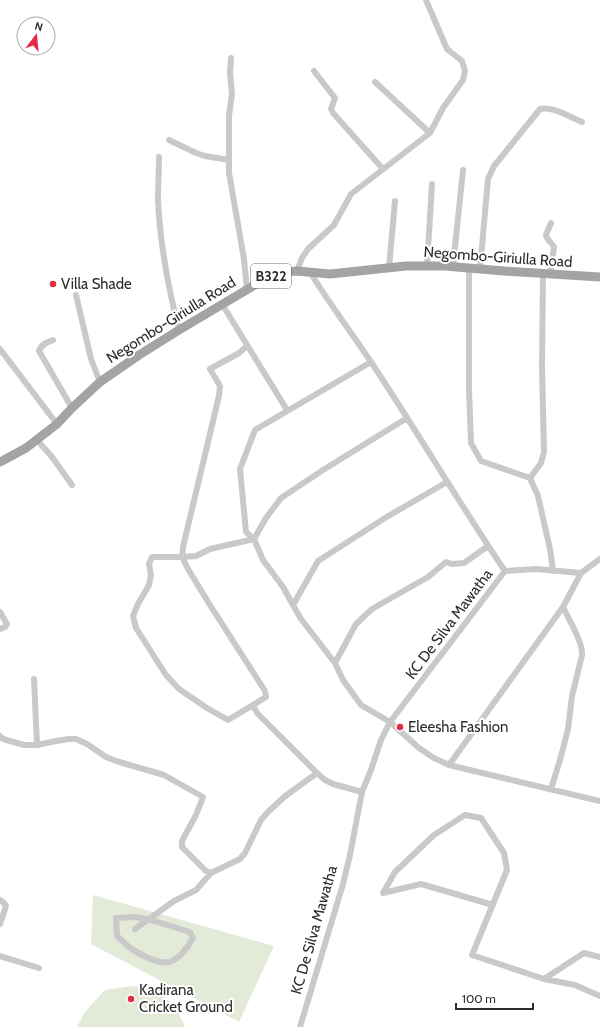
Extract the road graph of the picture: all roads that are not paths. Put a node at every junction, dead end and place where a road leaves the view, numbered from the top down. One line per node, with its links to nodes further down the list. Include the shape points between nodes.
1 (426, 0): 6 (street, via 447,49 462,61 465,71 463,80 443,108)
2 (231, 58): 9 (street)
3 (314, 71): 10 (street, via 335,98 331,109)
4 (375, 82): 6 (street)
5 (582, 122): 19 (street, via 553,110 540,109 494,166 488,179)
6 (430, 133): 10 (street)
7 (169, 140): 9 (street, via 205,156)
8 (159, 157): 27 (street, via 158,199 162,251)
9 (229, 160): 24 (street)
10 (383, 169): 20 (street, via 351,194 334,225 308,249)
11 (463, 170): 16 (street)
12 (432, 184): 15 (street)
13 (395, 201): 17 (street)
14 (551, 223): 22 (street, via 546,235 554,247)
15 (427, 266): 16 (main road, Negombo-Giriulla Road / B322); 17 (main road, Negombo-Giriulla Road / B322)
16 (453, 266): 18 (main road, Negombo-Giriulla Road / B322)
17 (388, 268): 21 (main road, Negombo-Giriulla Road / B322, via 330,274)
18 (468, 268): 19 (main road, Negombo-Giriulla Road / B322); 39 (street, via 471,443 482,461)
19 (480, 269): 22 (main road, Negombo-Giriulla Road / B322)
20 (296, 271): 21 (main road, Negombo-Giriulla Road / B322); 24 (main road, Negombo-Giriulla Road / B322, via 268,277)
21 (310, 272): 31 (street, KC De Silva Mawatha)
22 (546, 274): 23 (main road, Negombo-Giriulla Road / B322); 39 (street, via 542,366 544,452 541,463)
23 (600, 277)
24 (247, 290): 26 (main road, Negombo-Giriulla Road / B322)
25 (76, 295): 32 (street, via 91,358)
26 (222, 304): 27 (main road, Negombo-Giriulla Road / B322); 29 (street)
27 (179, 330): 32 (main road, Negombo-Giriulla Road / B322)
28 (54, 340): 33 (street, via 44,344 39,351)
29 (247, 346): 34 (street); 44 (street, via 239,354 210,369 220,386 219,396)
30 (0, 349): 36 (street)
31 (371, 362): 34 (street); 35 (street, KC De Silva Mawatha)
32 (100, 382): 33 (main road, Negombo-Giriulla Road / B322)
33 (72, 408): 36 (main road, Negombo-Giriulla Road / B322)
34 (287, 410): 42 (street, via 255,430 240,469 246,532)
35 (407, 418): 40 (street, KC De Silva Mawatha); 42 (street, via 282,498)
36 (57, 424): 37 (main road, Negombo-Giriulla Road / B322)
37 (37, 440): 38 (main road, Negombo-Giriulla Road / B322); 41 (street)
38 (0, 462)
39 (530, 478): 47 (street, via 538,496)
40 (446, 482): 43 (street, KC De Silva Mawatha); 49 (street, via 318,561)
41 (72, 484)
42 (254, 539): 44 (street, via 210,549 196,556); 49 (street, via 263,560)
43 (488, 546): 46 (street, KC De Silva Mawatha); 53 (street, via 464,563 446,562 372,610 356,624)
44 (182, 557): 55 (street, via 265,691 266,697); 55 (street, via 152,557 149,564 149,585 133,616 136,628 166,676 179,689 207,708 228,720)
45 (600, 559): 48 (street)
46 (505, 571): 47 (street); 56 (street, KC De Silva Mawatha)
47 (553, 571): 48 (street)
48 (581, 573): 50 (street)
49 (293, 605): 53 (street)
50 (563, 607): 59 (street); 61 (street, via 579,640 582,655 572,696 568,729)
51 (0, 612): 52 (street, via 6,624)
52 (0, 629)
53 (335, 663): 56 (street, via 343,680 361,704)
54 (34, 679): 58 (street)
55 (253, 705): 60 (street, via 257,713)
56 (390, 722): 59 (street, via 420,748); 62 (street, KC De Silva Mawatha)
57 (0, 736): 58 (street, via 24,746)
58 (38, 745): 64 (street, via 76,740 116,761 164,775 203,797 182,841 182,847)
59 (449, 765): 61 (street)
60 (317, 773): 62 (street, via 333,784); 64 (street, via 268,812 240,859)
61 (551, 790): 63 (street)
62 (362, 792): 75 (street, KC De Silva Mawatha, via 350,855)
63 (600, 801)
64 (211, 873): 67 (street, via 196,890)
65 (0, 900): 68 (street, via 6,906)
66 (493, 905): 66 (street, via 507,870 504,853 481,818 465,815 434,835 396,872 383,893 421,884); 73 (street, via 472,955)
67 (148, 919): 67 (street, via 116,918 117,936 139,954 164,963 172,962 187,949 193,938 190,932); 69 (street)
68 (0, 924)
69 (135, 929)
70 (0, 956): 72 (street)
71 (600, 957): 73 (street, via 584,953)
72 (39, 968)
73 (544, 979): 74 (street, via 574,985)
74 (600, 996)
75 (300, 1027)

